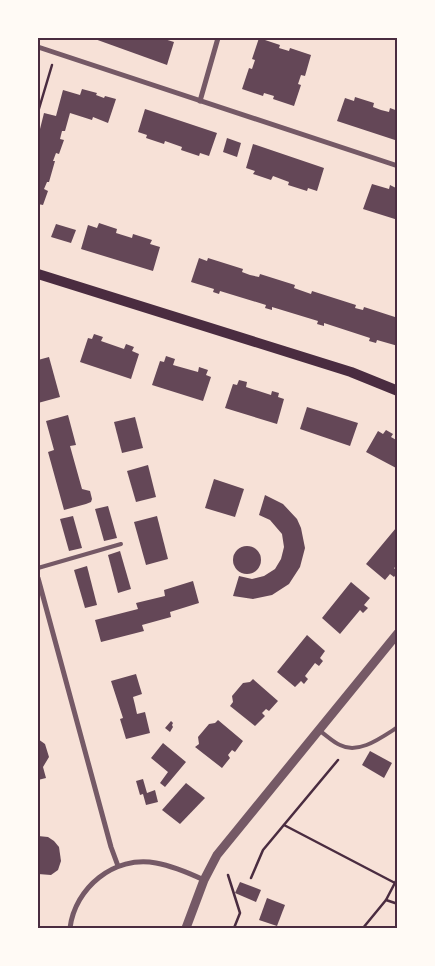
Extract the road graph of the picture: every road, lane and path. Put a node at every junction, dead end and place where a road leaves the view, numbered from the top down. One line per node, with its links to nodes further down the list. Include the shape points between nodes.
1 (218, 38): 4 (street)
2 (38, 47): 4 (street)
3 (52, 65): 5 (path)
4 (200, 101): 6 (street)
5 (38, 112)
6 (398, 166)
7 (38, 274): 8 (main road, via 351,372)
8 (398, 391)
9 (121, 544): 10 (lane)
10 (38, 568)
11 (38, 578): 17 (street)
12 (398, 634): 14 (street)
13 (398, 727): 14 (lane, via 369,745 348,748)
14 (319, 730): 21 (street, via 231,836)
15 (338, 760): 16 (path)
16 (284, 825): 19 (path, via 263,850); 22 (path)
17 (118, 866): 21 (street, via 155,862); 25 (street, via 83,894 73,913)
18 (228, 875): 27 (path, via 240,914)
19 (251, 878)
20 (398, 878): 22 (path)
21 (204, 880): 26 (street)
22 (395, 883): 23 (path)
23 (386, 900): 24 (path); 28 (path)
24 (398, 904)
25 (70, 928)
26 (186, 928)
27 (234, 928)
28 (364, 928): 29 (path)
29 (369, 928)

